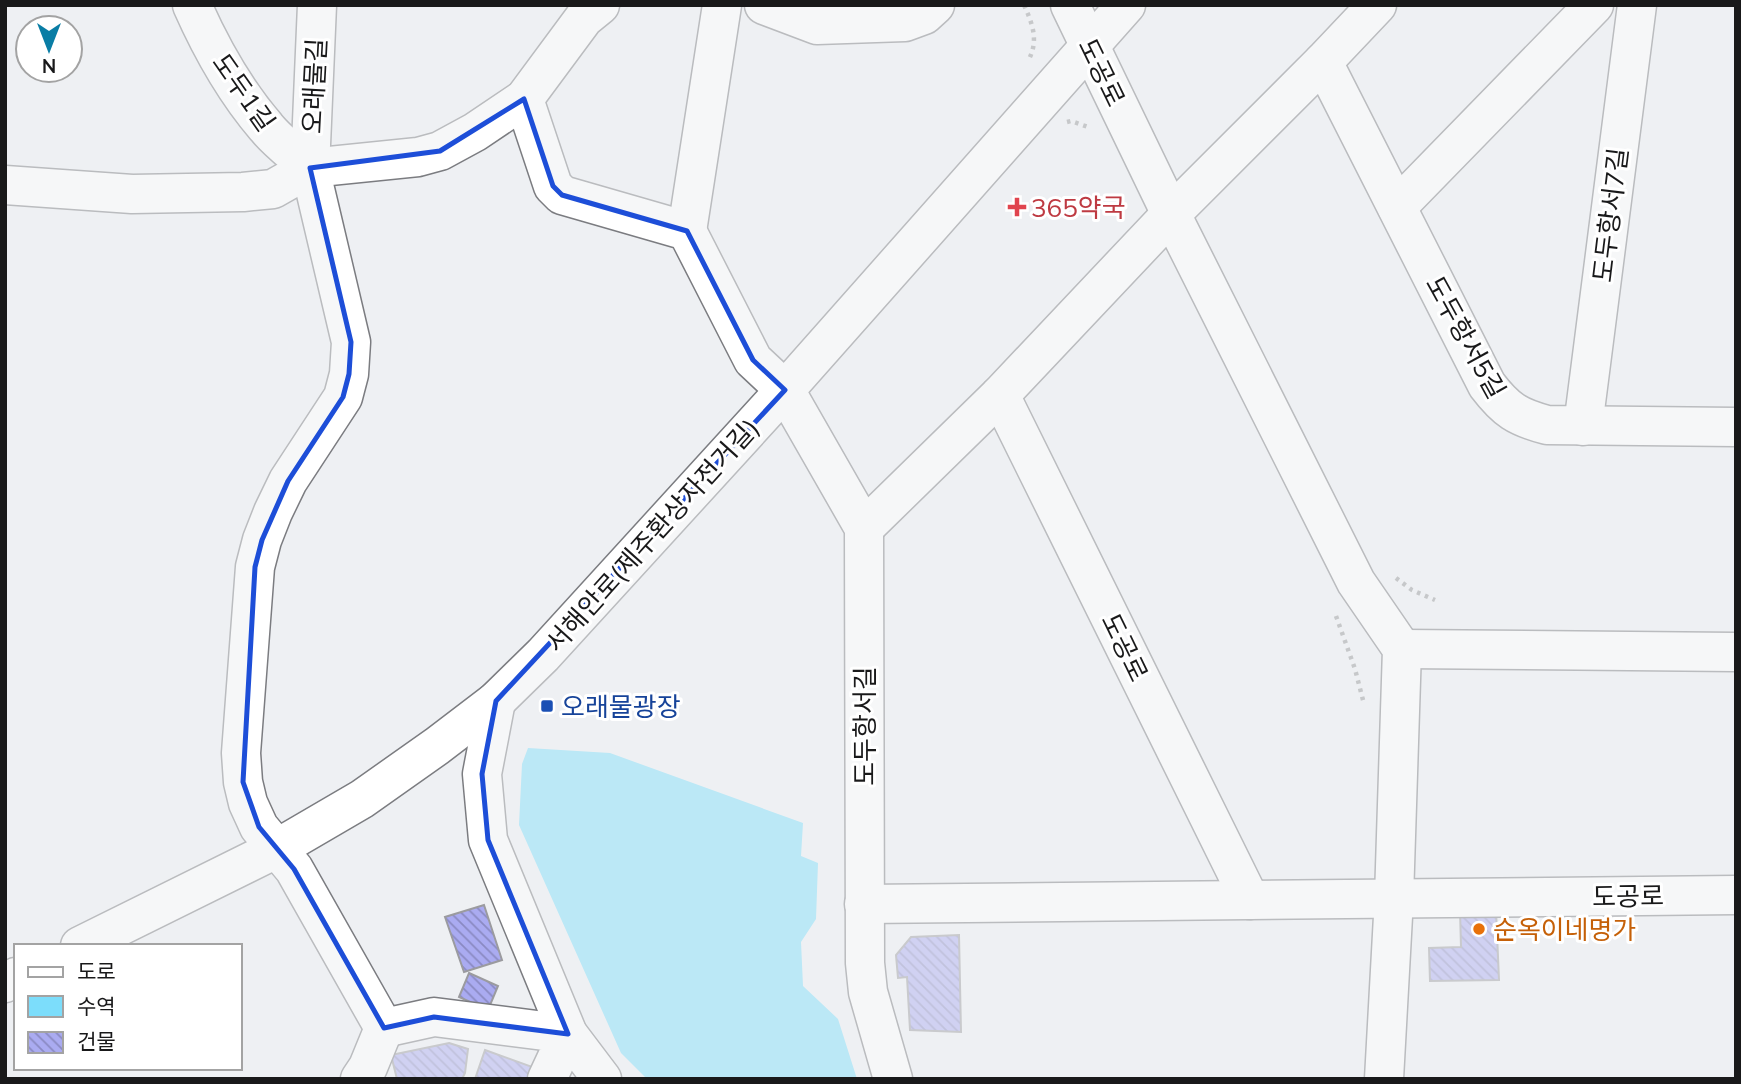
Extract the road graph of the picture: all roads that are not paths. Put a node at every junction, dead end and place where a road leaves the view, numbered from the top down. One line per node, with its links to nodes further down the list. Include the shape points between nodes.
1 (192, 5): 15 (street, 도두1길, via 206,38 243,96 267,128)
2 (317, 5): 15 (street, 오래물길)
3 (600, 5): 14 (street, via 584,18)
4 (722, 5): 19 (street)
5 (764, 5): 6 (street, via 817,25 905,22)
6 (935, 5)
7 (1070, 5): 12 (street, 도공로)
8 (1126, 5): 12 (street, 서해안로(제주환상자전거길))
9 (1377, 5): 13 (street)
10 (1594, 5): 17 (street)
11 (1637, 5): 22 (street, 도두항서7길)
12 (1089, 46): 18 (street, 도공로); 20 (street, 서해안로(제주환상자전거길))
13 (1323, 62): 17 (street, 도두항서5길); 18 (street)
14 (524, 99): 15 (street, via 440,151); 19 (street, via 553,186 562,195)
15 (310, 167): 16 (street, via 274,189 243,192 132,194); 28 (street, 오래물길, via 351,342 343,397 288,481 255,567 241,753 243,782 259,827)
16 (5, 185)
17 (1397, 207): 22 (street, 도두항서5길, via 1487,386 1502,405 1521,418 1546,425)
18 (1171, 214): 21 (street); 25 (street, 도공로, via 1356,582)
19 (687, 231): 20 (street, 도두항서길, via 753,360)
20 (785, 390): 24 (street, 도두항서길); 27 (street, 서해안로(제주환상자전거길))
21 (1000, 395): 24 (street); 31 (street, 도공로)
22 (1583, 426): 23 (street, 도두항서5길)
23 (1736, 427)
24 (864, 528): 32 (street, 도두항서길)
25 (1402, 649): 26 (street); 30 (street)
26 (1736, 652)
27 (496, 701): 28 (street, 서해안로(제주환상자전거길), via 362,799); 35 (street, via 482,774 488,840)
28 (278, 848): 33 (street, 서해안로(제주환상자전거길)); 34 (street, 오래물길)
29 (1736, 895): 30 (street, 도공로)
30 (1394, 898): 31 (street, 도공로); 40 (street)
31 (1250, 900): 32 (street, 도공로)
32 (864, 904): 39 (street, 도두항서길, via 868,992)
33 (84, 944)
34 (384, 1028): 35 (street, via 434,1017); 36 (street)
35 (568, 1034): 37 (street); 38 (street)
36 (360, 1079)
37 (547, 1079)
38 (602, 1079)
39 (893, 1079)
40 (1384, 1079)

